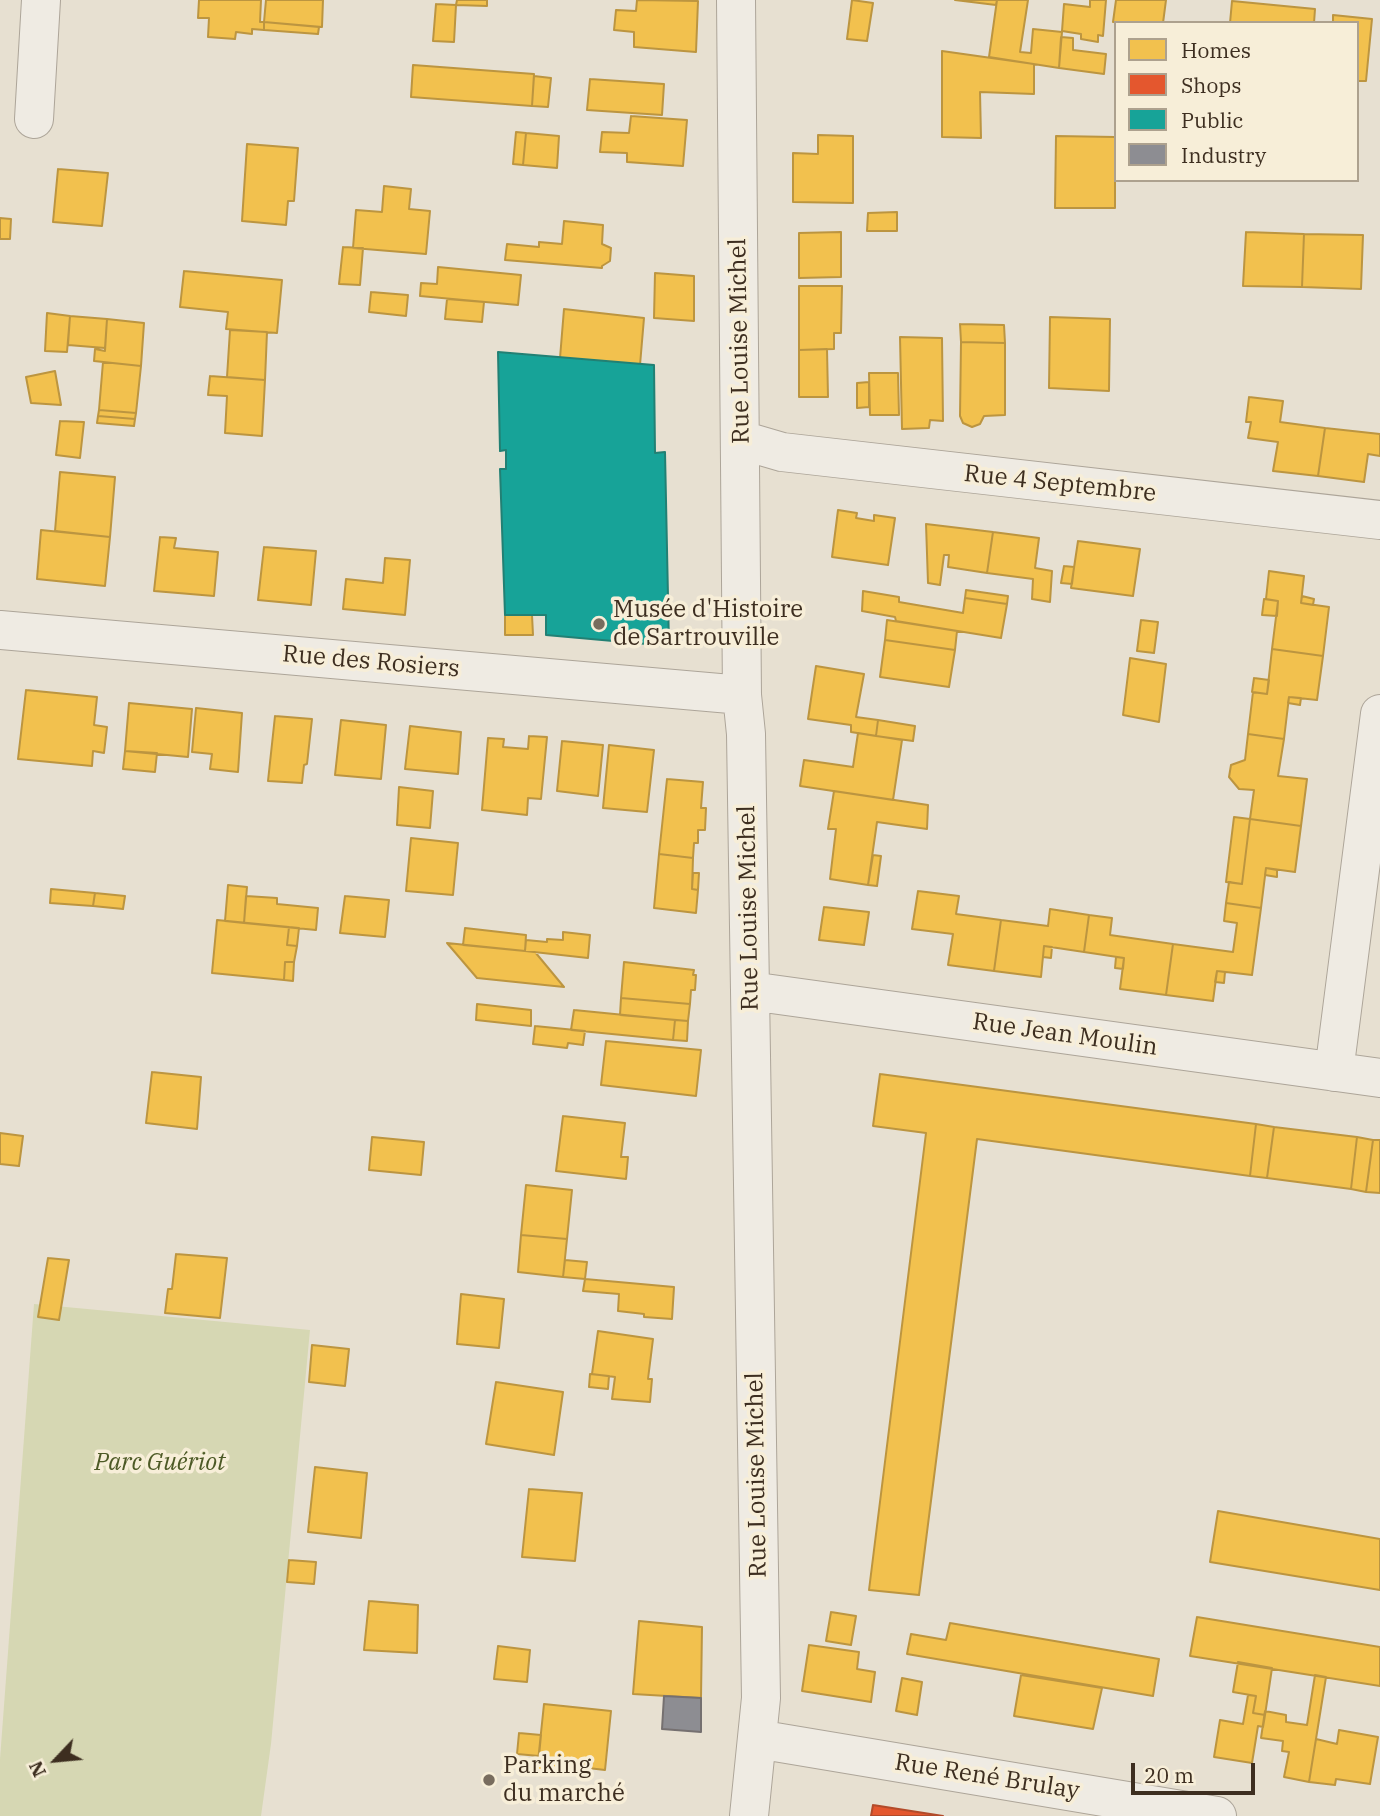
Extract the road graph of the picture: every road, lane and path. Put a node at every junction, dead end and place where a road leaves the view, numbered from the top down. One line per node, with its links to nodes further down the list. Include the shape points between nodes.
1 (41, 0): 3 (street)
2 (736, 0): 4 (street, Rue Louise Michel)
3 (34, 119)
4 (741, 440): 5 (street, Rue 4 Septembre, via 782,452); 7 (street, Rue Louise Michel)
5 (1380, 520)
6 (0, 629): 7 (street, Rue des Rosiers)
7 (742, 695): 9 (street, Rue Louise Michel)
8 (1380, 714): 10 (street)
9 (750, 991): 10 (street, Rue Jean Moulin); 12 (street, Rue Louise Michel, via 761,1698)
10 (1334, 1072): 11 (street, Rue Jean Moulin)
11 (1380, 1078)
12 (757, 1739): 13 (street, Rue Louise Michel); 14 (street, Rue René Brulay)
13 (748, 1816)
14 (1217, 1816)

